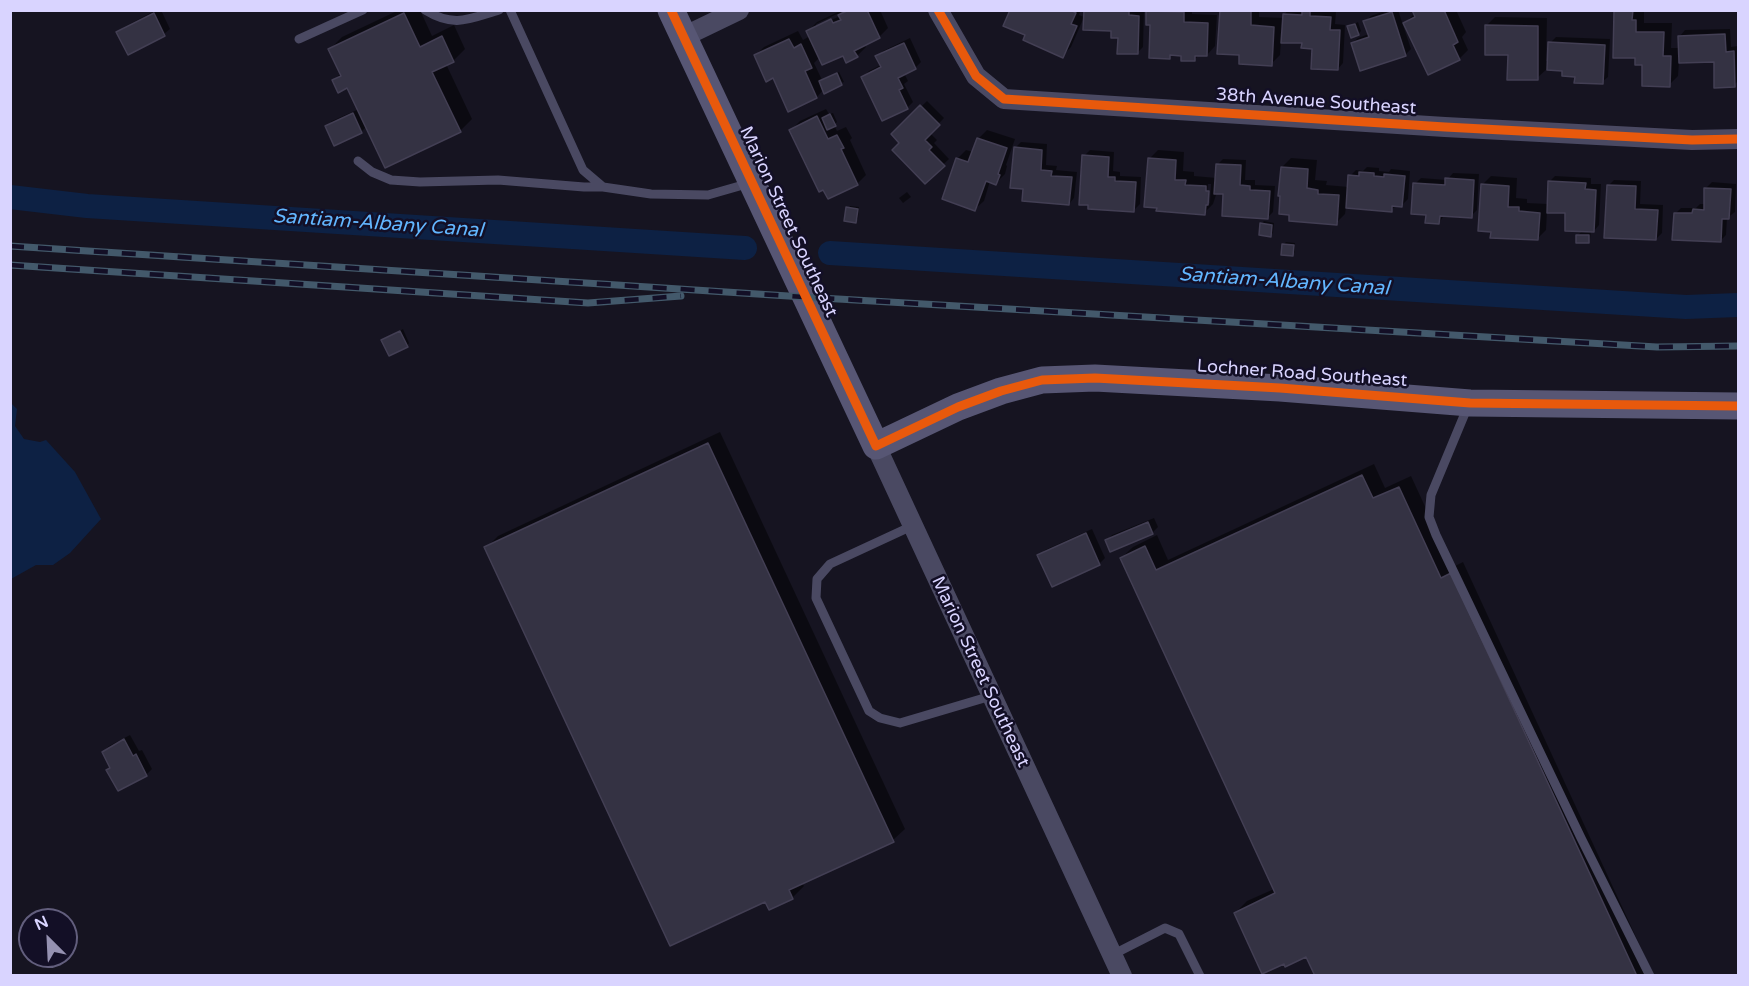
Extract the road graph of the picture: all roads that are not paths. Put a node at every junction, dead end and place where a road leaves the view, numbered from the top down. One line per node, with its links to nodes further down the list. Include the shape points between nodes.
1 (363, 10): 9 (lane)
2 (425, 10): 3 (lane, via 452,22)
3 (499, 10)
4 (510, 10): 13 (lane, via 583,170)
5 (671, 10): 8 (street, Marion Street Southeast)
6 (739, 10): 8 (street)
7 (938, 10): 10 (street, 38th Avenue Southeast, via 976,76 1004,99 1445,127)
8 (683, 37): 12 (street, Marion Street Southeast)
9 (299, 39)
10 (1738, 139)
11 (358, 161): 13 (lane, via 392,180 498,180)
12 (751, 183): 13 (lane, via 708,195 651,195); 16 (street, Marion Street Southeast)
13 (603, 187)
14 (1470, 403): 15 (street, Lochner Road Southeast); 16 (street, Lochner Road Southeast, via 1095,378 1042,380 958,407); 22 (lane, via 1431,495 1429,517)
15 (1738, 406)
16 (876, 446): 17 (street, Marion Street Southeast)
17 (912, 526): 18 (street, Marion Street Southeast); 18 (lane, via 830,564 817,579 816,598 869,711 880,718 900,723)
18 (991, 696): 19 (street, Marion Street Southeast)
19 (1112, 955): 20 (street, Marion Street Southeast); 21 (lane, via 1165,928 1179,934)
20 (1122, 975)
21 (1200, 975)
22 (1650, 975)

